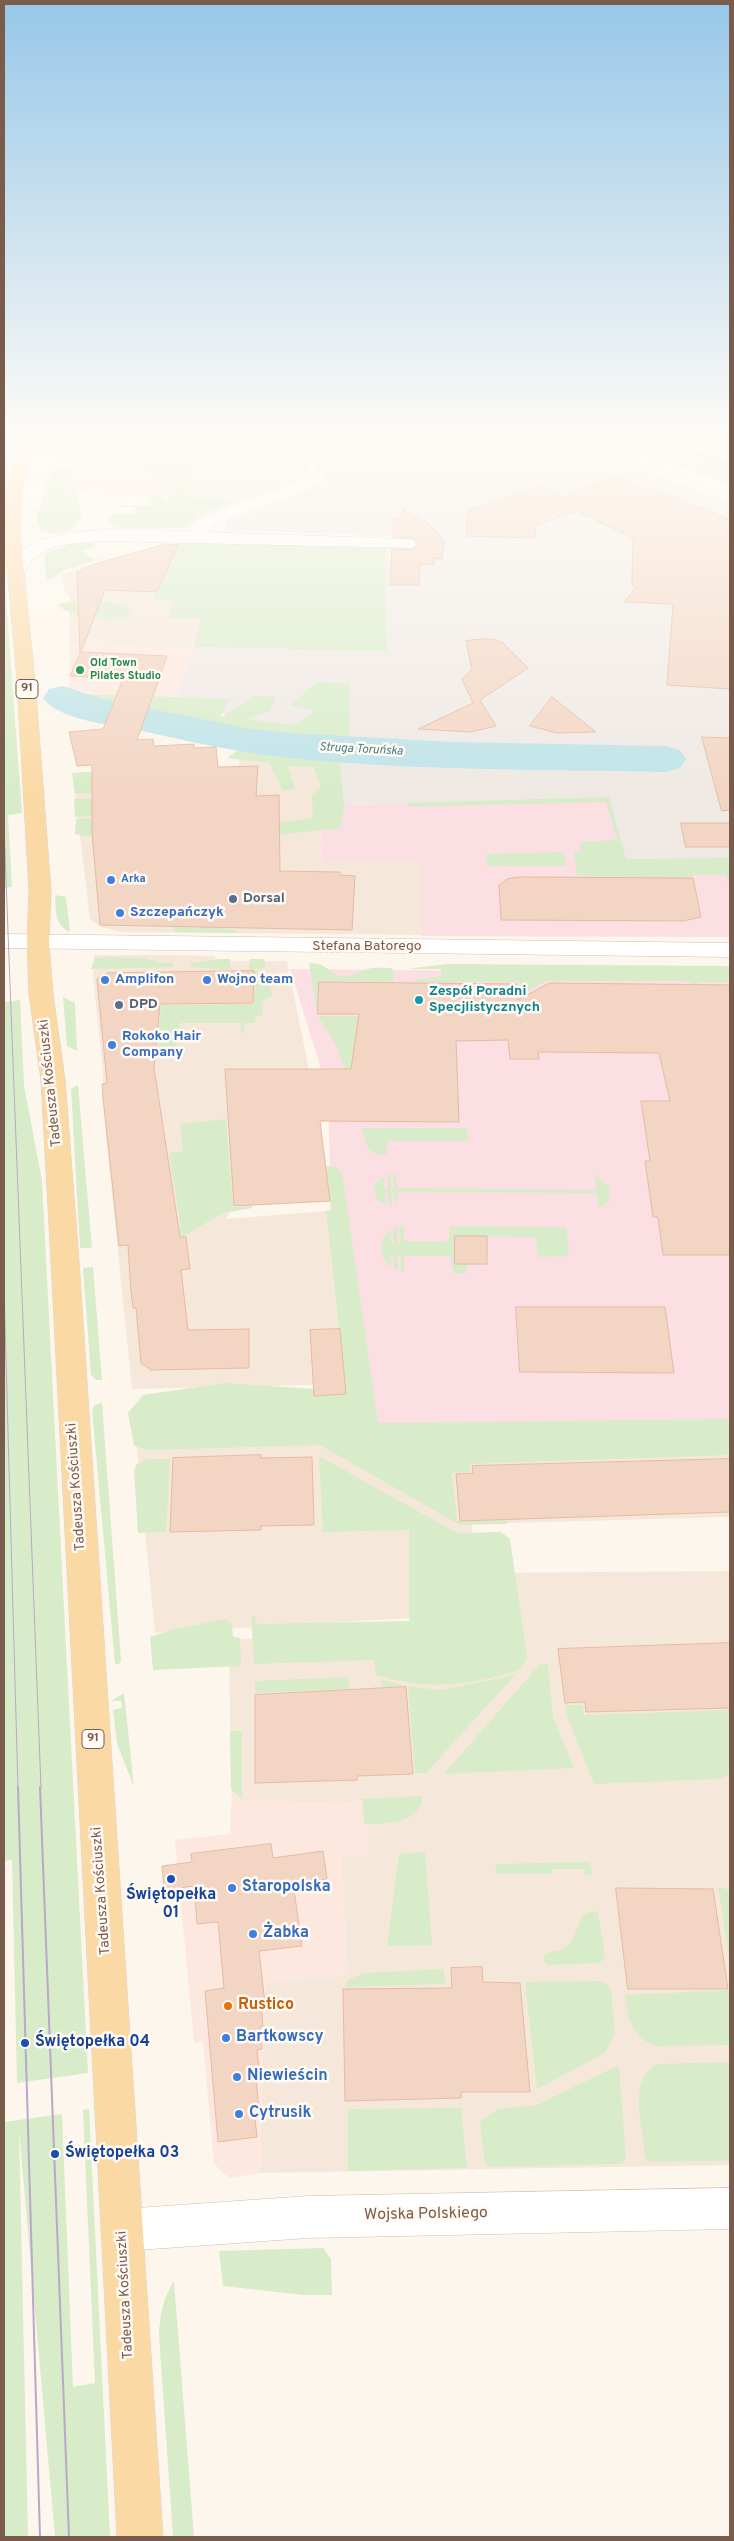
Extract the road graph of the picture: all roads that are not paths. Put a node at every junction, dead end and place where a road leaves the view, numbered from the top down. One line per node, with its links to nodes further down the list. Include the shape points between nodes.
1 (14, 559): 3 (main road, Tadeusza Kościuszki / 91)
2 (24, 559): 3 (street)
3 (15, 574): 5 (main road, Tadeusza Kościuszki / 91, via 39,870)
4 (4, 941): 5 (street, Stefana Batorego)
5 (38, 942): 6 (street, Stefana Batorego); 8 (main road, Tadeusza Kościuszki / 91, via 41,994 53,1080 63,1223 70,1390)
6 (730, 950)
7 (730, 2208): 8 (street, Wojska Polskiego, via 308,2217)
8 (123, 2230): 9 (main road, Tadeusza Kościuszki / 91)
9 (140, 2537)

